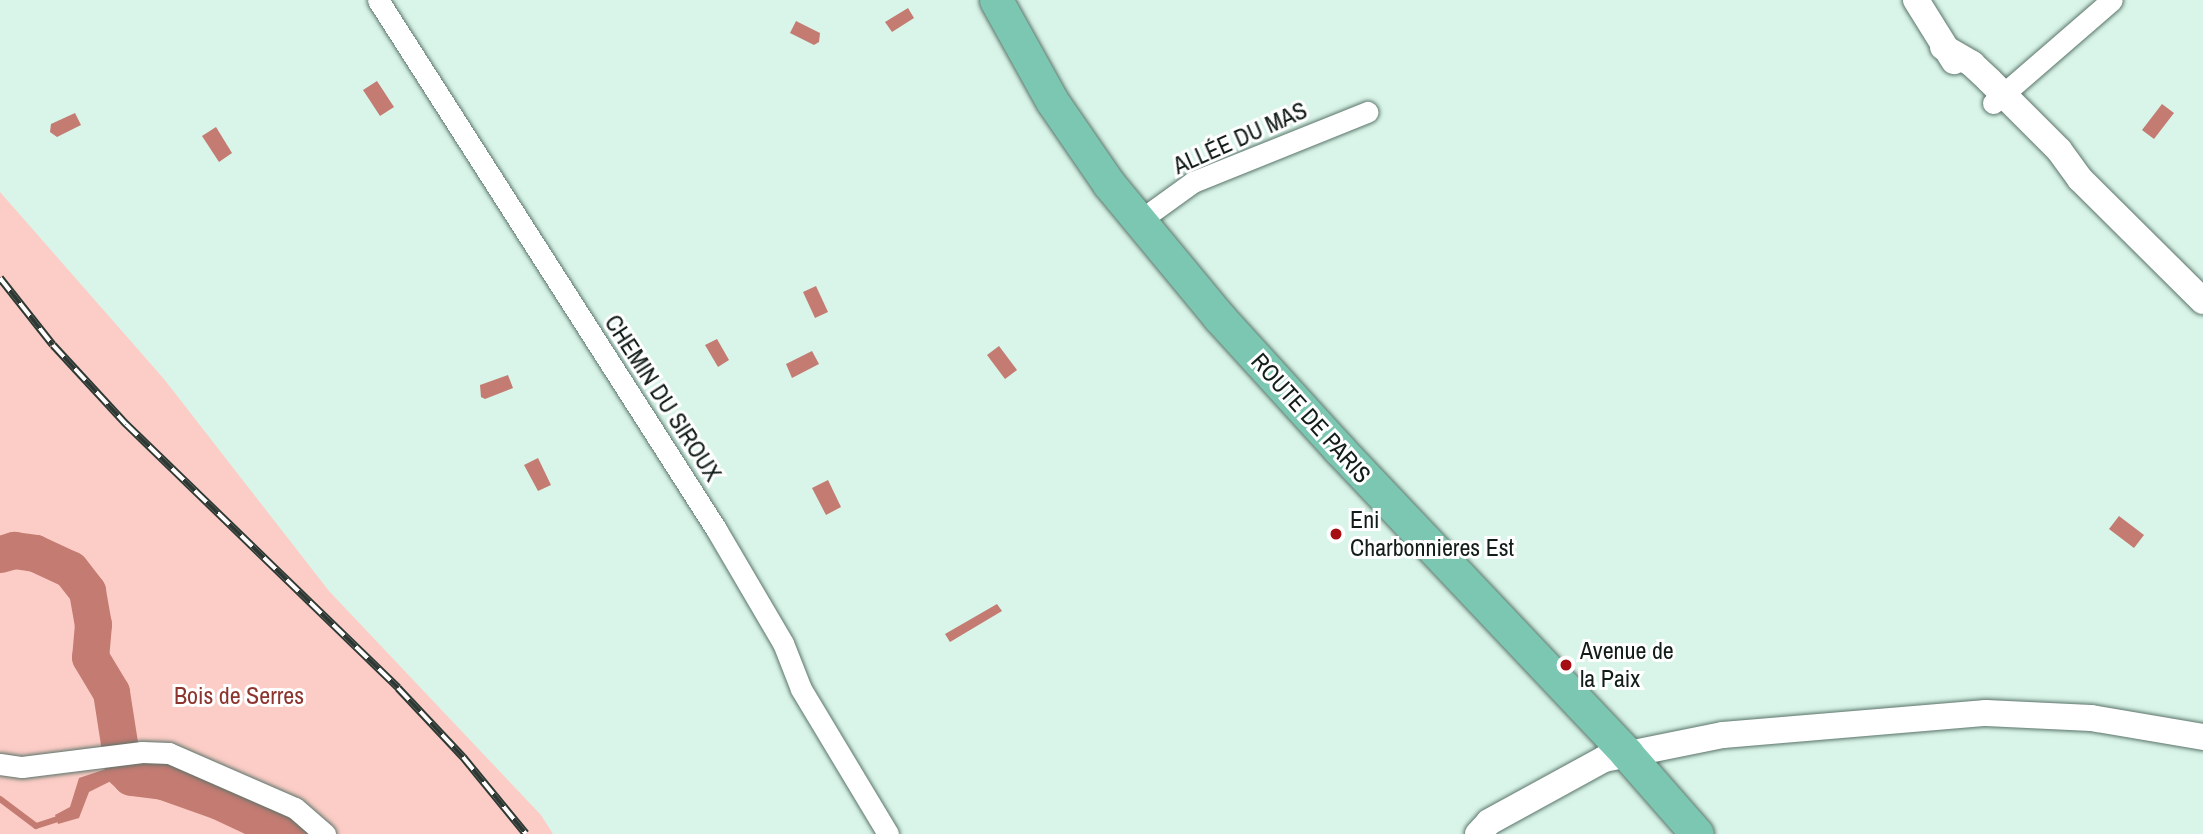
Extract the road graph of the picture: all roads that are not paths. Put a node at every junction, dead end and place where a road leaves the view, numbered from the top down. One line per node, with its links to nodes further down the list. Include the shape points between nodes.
1 (378, 0): 13 (street, CHEMIN DU SIROUX, via 708,516 783,643 801,689)
2 (996, 0): 7 (main road, ROUTE DE PARIS, via 1052,101)
3 (1916, 0): 5 (street, via 1963,74)
4 (2112, 0): 5 (street)
5 (1998, 99): 8 (street, via 2050,159 2080,179)
6 (1367, 112): 7 (street, ALLÉE DU MAS, via 1193,182)
7 (1139, 221): 10 (main road, ROUTE DE PARIS, via 1339,449)
8 (2203, 301)
9 (2203, 737): 10 (street, via 2091,718 1986,713 1723,735)
10 (1628, 754): 14 (street, via 1604,759 1489,822); 15 (main road, ROUTE DE PARIS)
11 (0, 764): 12 (street, via 22,767 142,752 169,753 295,808)
12 (325, 834)
13 (888, 834)
14 (1478, 834)
15 (1697, 834)

